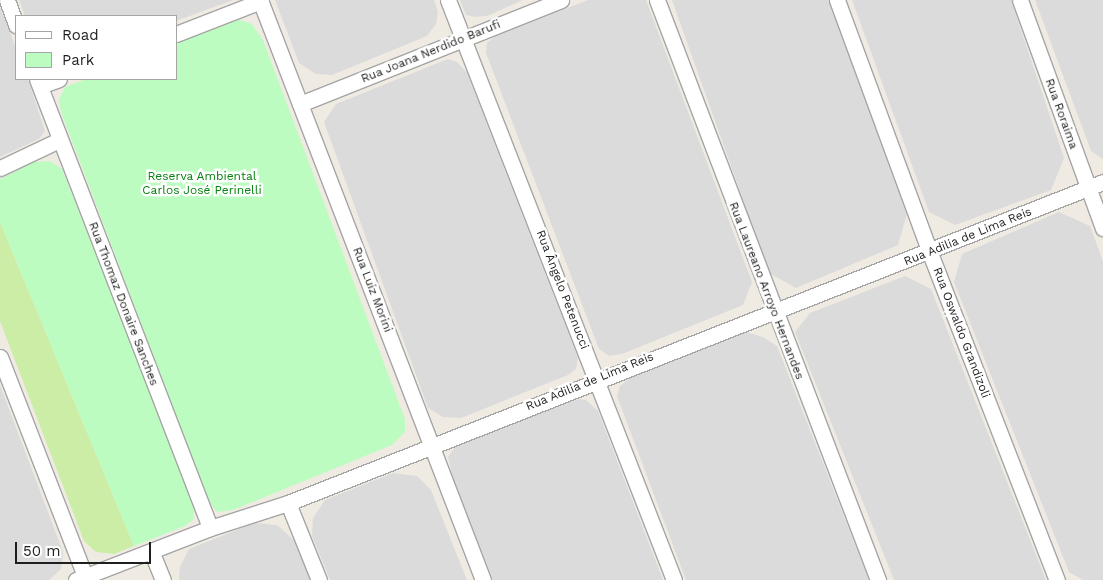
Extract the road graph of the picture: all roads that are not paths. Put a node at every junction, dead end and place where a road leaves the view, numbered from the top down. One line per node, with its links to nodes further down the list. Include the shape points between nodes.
1 (6, 0): 8 (street)
2 (260, 0): 9 (street); 13 (street, Rua Luiz Morini)
3 (448, 0): 10 (street, Rua Ângelo Petenucci)
4 (562, 0): 10 (street, Rua Joana Nerdido Barufi)
5 (657, 0): 20 (street, Rua Laureano Arroyo Hernandes)
6 (836, 0): 19 (street, Rua Oswaldo Grandizoli)
7 (1020, 0): 17 (street, Rua Roraima)
8 (15, 22)
9 (178, 33)
10 (464, 39): 13 (street, Rua Joana Nerdido Barufi); 22 (street, Rua Ângelo Petenucci)
11 (52, 80): 12 (street)
12 (38, 82): 14 (street, Rua Thomaz Donaire Sanches)
13 (300, 104): 23 (street, Rua Luiz Morini)
14 (59, 140): 15 (street); 25 (street, Rua Thomaz Donaire Sanches)
15 (0, 168)
16 (1103, 182): 17 (street, Rua Adilia de Lima Reis)
17 (1088, 188): 18 (street, Rua Roraima); 19 (street, Rua Adilia de Lima Reis)
18 (1103, 228)
19 (930, 253): 20 (street, Rua Adilia de Lima Reis); 33 (street, Rua Oswaldo Grandizoli)
20 (773, 310): 22 (street, Rua Adilia de Lima Reis); 32 (street, Rua Laureano Arroyo Hernandes)
21 (0, 357): 27 (street)
22 (596, 379): 23 (street, Rua Adilia de Lima Reis); 31 (street, Rua Ângelo Petenucci)
23 (431, 445): 24 (street, Rua Adilia de Lima Reis); 30 (street, Rua Luiz Morini)
24 (288, 502): 25 (street, Rua Adilia de Lima Reis); 29 (street)
25 (210, 528): 26 (street, Rua Adilia de Lima Reis)
26 (152, 553): 27 (street, Rua Adilia de Lima Reis); 28 (street)
27 (80, 578)
28 (163, 580)
29 (319, 580)
30 (483, 580)
31 (674, 580)
32 (878, 580)
33 (1057, 580)

